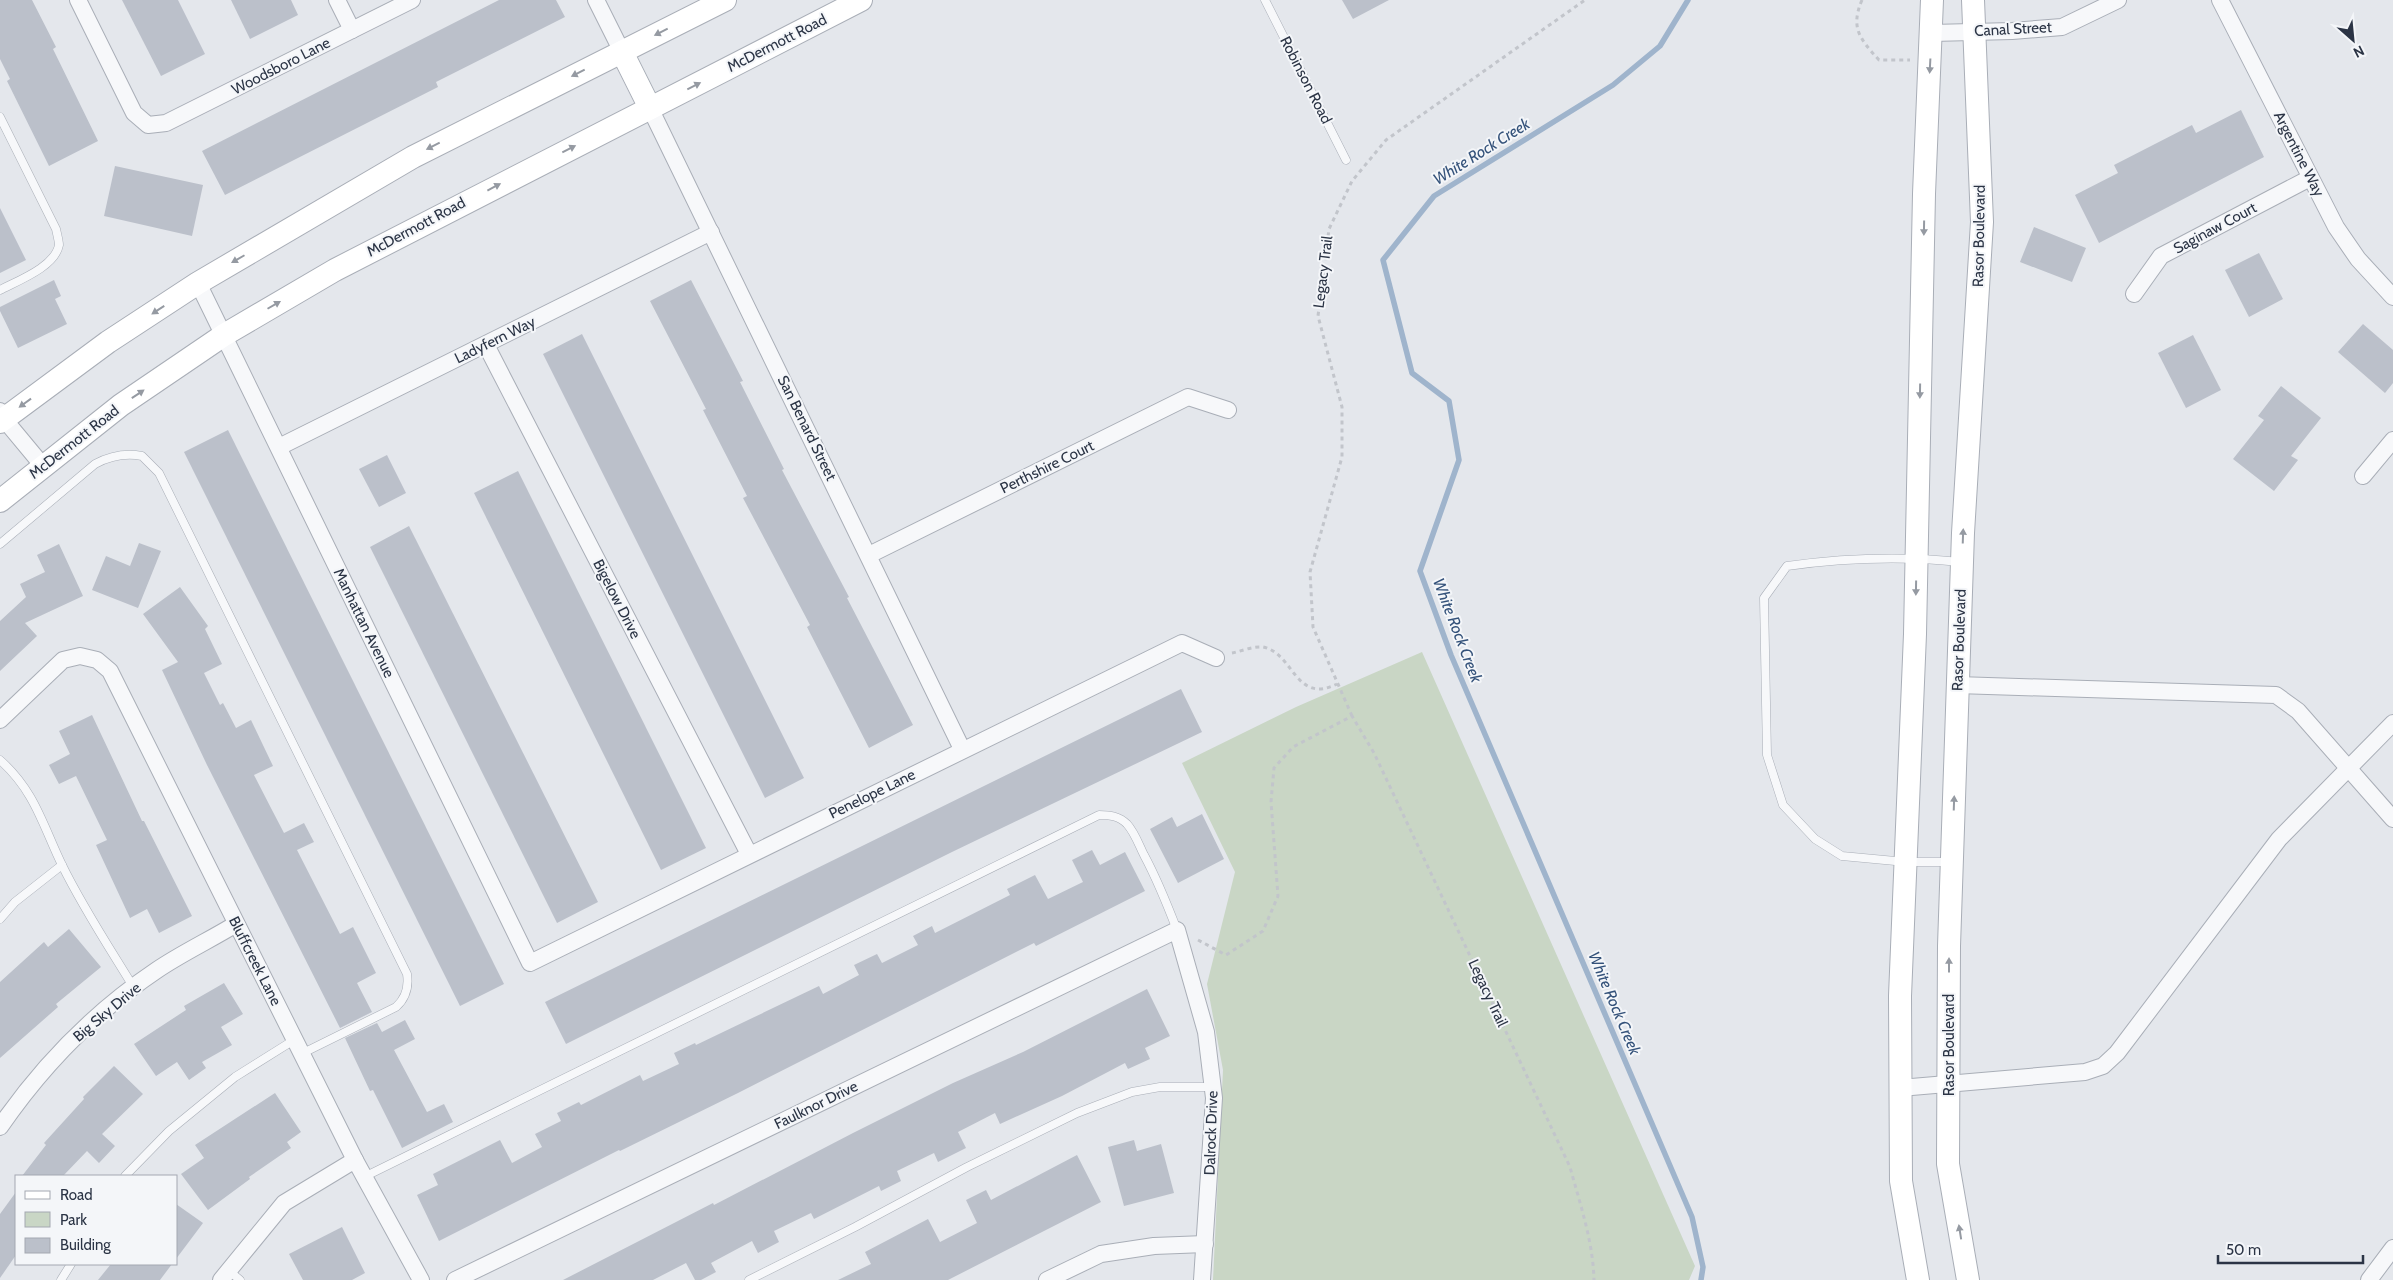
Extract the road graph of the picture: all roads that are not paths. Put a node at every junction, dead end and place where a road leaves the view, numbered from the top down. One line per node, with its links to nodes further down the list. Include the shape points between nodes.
1 (78, 0): 12 (street, Woodsboro Lane, via 134,113 148,125 166,123)
2 (337, 0): 12 (street)
3 (412, 0): 12 (street, Woodsboro Lane)
4 (596, 0): 15 (street)
5 (725, 0): 15 (main road, one-way to 15)
6 (861, 0): 16 (main road, McDermott Road, one-way to 6)
7 (1265, 0): 18 (lane, Robinson Road)
8 (1932, 0): 14 (main road)
9 (1973, 0): 13 (main road, Rasor Boulevard)
10 (2118, 0): 13 (street, Canal Street, via 2062,26)
11 (2220, 0): 19 (street, Argentine Way)
12 (352, 30)
13 (1974, 31): 14 (street, Canal Street); 37 (main road, Rasor Boulevard, one-way to 13, via 1982,222)
14 (1932, 33): 36 (main road, one-way to 36, via 1924,194)
15 (622, 52): 16 (main road); 21 (main road, one-way to 21, via 413,157)
16 (650, 108): 20 (street, San Benard Street); 25 (main road, McDermott Road, one-way to 16, via 335,270)
17 (0, 117): 22 (lane, via 56,230 59,245 52,258 40,269)
18 (1346, 160)
19 (2310, 178): 23 (street, Saginaw Court, via 2161,256); 24 (street, Argentine Way, via 2336,227 2358,259)
20 (711, 232): 26 (street, Ladyfern Way); 35 (street, San Benard Street)
21 (198, 283): 25 (street, Manhattan Avenue); 28 (main road, one-way to 28)
22 (0, 290)
23 (2134, 294)
24 (2393, 297)
25 (224, 335): 30 (street, Manhattan Avenue); 31 (main road, McDermott Road, one-way to 25, via 121,405)
26 (486, 344): 30 (street, Ladyfern Way); 46 (street, Bigelow Drive)
27 (1228, 410): 35 (street, Perthshire Court, via 1188,398)
28 (1, 417): 31 (street)
29 (2393, 440): 32 (street)
30 (279, 448): 53 (street, Manhattan Avenue)
31 (43, 466): 33 (main road, McDermott Road)
32 (2364, 476)
33 (0, 501)
34 (0, 544): 55 (lane, via 105,459 120,455 142,456 159,473 407,974 403,1001 396,1008)
35 (869, 556): 42 (street, San Benard Street)
36 (1917, 557): 37 (lane); 47 (main road, one-way to 47); 47 (lane, via 1835,559 1787,566 1764,598 1767,756 1783,806 1815,839 1842,856)
37 (1962, 562): 39 (main road, Rasor Boulevard)
38 (1216, 658): 42 (street, Penelope Lane, via 1182,643)
39 (1958, 685): 44 (street, via 2276,696 2298,711); 48 (main road, Rasor Boulevard, one-way to 39)
40 (0, 720): 51 (street, Bluffcreek Lane, via 62,660 80,656 97,660 110,671)
41 (2393, 723): 44 (street)
42 (962, 749): 46 (street, Penelope Lane)
43 (0, 760): 49 (lane, via 29,794)
44 (2349, 769): 45 (street); 56 (street, via 2279,840 2117,1053 2103,1066 2084,1072)
45 (2393, 819)
46 (750, 854): 53 (street, Penelope Lane)
47 (1906, 862): 48 (lane); 58 (main road)
48 (1952, 862): 56 (main road, Rasor Boulevard, one-way to 48)
49 (62, 865): 50 (lane, via 15,902); 54 (lane)
50 (0, 919)
51 (236, 924): 54 (street, Big Sky Drive, via 157,970); 55 (street, Bluffcreek Lane)
52 (1177, 930): 57 (street, Dalrock Drive, via 1206,1032); 62 (lane, via 1162,890 1127,824 1111,814 1099,815); 69 (street, Faulknor Drive)
53 (530, 963)
54 (134, 988): 59 (street, Big Sky Drive, via 101,1013 59,1054)
55 (297, 1047): 60 (street, Bluffcreek Lane); 61 (lane, via 235,1077 176,1125)
56 (1948, 1085): 58 (street); 74 (main road, Rasor Boulevard, one-way to 56, via 1948,1164)
57 (1212, 1087): 63 (street, Dalrock Drive); 70 (lane, via 1160,1087 1132,1092 1077,1113)
58 (1900, 1088): 73 (main road, via 1901,1181)
59 (0, 1127)
60 (355, 1160): 62 (street, Bluffcreek Lane); 66 (street, via 284,1203)
61 (126, 1175)
62 (364, 1177): 68 (street, Bluffcreek Lane)
63 (1206, 1244): 71 (street, via 1154,1246 1101,1254); 72 (street, Dalrock Drive)
64 (2393, 1248): 75 (street)
65 (70, 1265): 67 (lane)
66 (230, 1277)
67 (61, 1280)
68 (421, 1280)
69 (455, 1280)
70 (749, 1280)
71 (1047, 1280)
72 (1202, 1280)
73 (1918, 1280)
74 (1968, 1280)
75 (2369, 1280)

